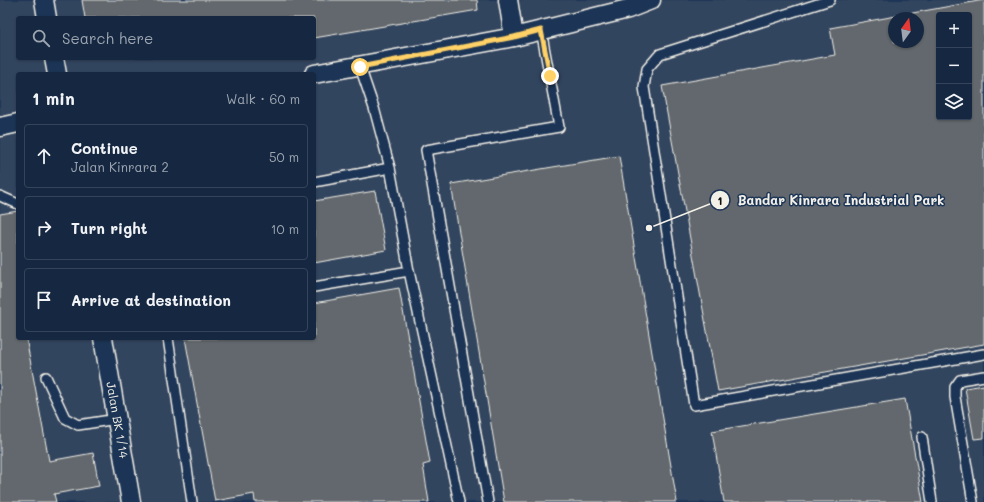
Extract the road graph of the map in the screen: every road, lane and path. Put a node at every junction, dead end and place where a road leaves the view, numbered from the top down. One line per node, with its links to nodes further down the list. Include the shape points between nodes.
1 (44, 0): 6 (street)
2 (508, 0): 8 (street)
3 (651, 0): 5 (street)
4 (830, 0): 23 (lane, via 660,54 647,69 644,88 694,405)
5 (626, 4): 7 (street)
6 (47, 16)
7 (541, 30): 8 (street); 31 (lane, via 559,127 426,150)
8 (514, 37): 10 (street)
9 (54, 60): 11 (street)
10 (360, 67): 12 (street); 15 (lane)
11 (57, 72)
12 (316, 74)
13 (16, 123): 14 (street)
14 (0, 127)
15 (390, 168): 16 (lane); 19 (lane)
16 (316, 182)
17 (0, 196): 18 (lane)
18 (16, 203)
19 (409, 271): 20 (lane); 30 (lane)
20 (316, 287)
21 (103, 340): 26 (street, Jalan BK 1/14)
22 (168, 340): 29 (lane)
23 (984, 354)
24 (984, 376): 33 (lane, via 960,380 955,387)
25 (46, 377): 26 (lane, via 65,418 78,425)
26 (117, 419): 28 (street, Jalan BK 1/14)
27 (922, 437): 32 (lane)
28 (131, 502)
29 (192, 502)
30 (459, 502)
31 (488, 502)
32 (932, 502)
33 (973, 502)

